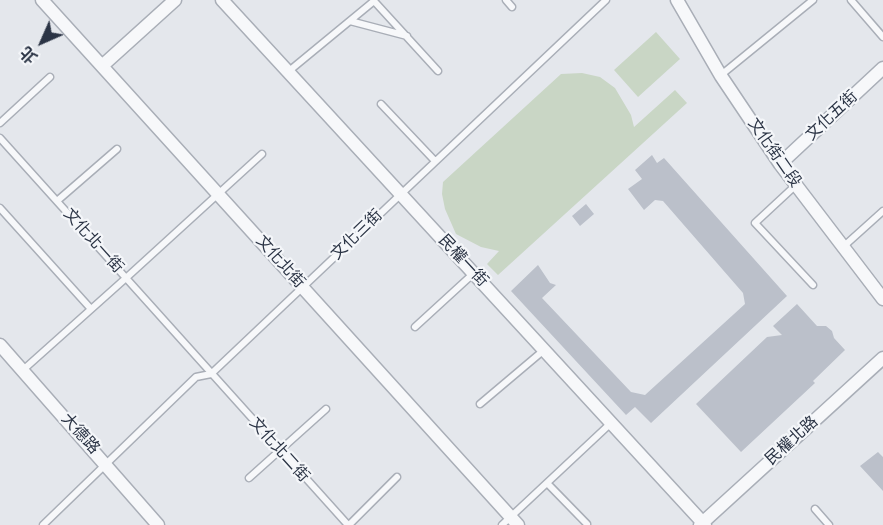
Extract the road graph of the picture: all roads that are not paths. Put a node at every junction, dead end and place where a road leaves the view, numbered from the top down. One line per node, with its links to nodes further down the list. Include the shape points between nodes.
1 (42, 0): 14 (street, 文化北街)
2 (175, 0): 14 (street)
3 (222, 0): 17 (street, 民權一街)
4 (375, 0): 11 (lane); 12 (lane)
5 (506, 0): 10 (lane)
6 (606, 0): 25 (lane, 文化三街)
7 (813, 0): 18 (lane)
8 (851, 0): 13 (lane)
9 (679, 1): 18 (street, 文化街二段)
10 (512, 7)
11 (350, 21): 12 (lane); 17 (lane)
12 (408, 36): 16 (lane)
13 (883, 37)
14 (102, 66): 29 (street, 文化北街)
15 (883, 68): 26 (street, 文化五街)
16 (438, 71)
17 (288, 72): 28 (street, 民權一街)
18 (720, 76): 26 (street, 文化街二段)
19 (50, 77): 21 (lane)
20 (381, 104): 25 (lane)
21 (0, 123)
22 (0, 138): 30 (lane, 文化北一街)
23 (117, 149): 30 (lane)
24 (262, 154): 29 (lane, 文化北一街)
25 (435, 161): 28 (lane, 文化三街)
26 (780, 164): 27 (street, 文化街二段)
27 (796, 185): 33 (street, 文化街二段); 36 (lane, via 755,223)
28 (400, 194): 34 (street, 民權一街); 37 (lane, 文化三街)
29 (219, 195): 35 (lane, 文化北一街); 37 (street, 文化北街)
30 (57, 201): 35 (lane, 文化北一街)
31 (0, 208): 39 (lane)
32 (883, 211): 33 (lane)
33 (843, 247): 38 (street, 文化街二段)
34 (474, 273): 40 (lane); 42 (street, 民權一街)
35 (126, 278): 39 (lane); 45 (lane, 文化北二街)
36 (813, 285)
37 (303, 287): 45 (lane, 文化三街); 55 (street, 文化北街)
38 (883, 299)
39 (91, 309): 44 (lane)
40 (415, 327)
41 (0, 345): 44 (street, 大德路)
42 (544, 350): 46 (lane); 48 (street, 民權一街)
43 (883, 358): 57 (street, 民權北路)
44 (23, 370): 50 (street, 大德路)
45 (211, 374): 49 (lane, 文化北二街); 50 (lane, 文化三街, via 196,377)
46 (480, 404)
47 (326, 409): 49 (lane)
48 (612, 423): 53 (lane); 57 (street, 民權一街)
49 (280, 450): 52 (lane); 60 (lane, 文化北二街)
50 (105, 463): 58 (lane, 文化三街); 59 (street, 大德路)
51 (397, 477): 60 (lane)
52 (249, 478)
53 (547, 483): 55 (lane); 56 (lane)
54 (814, 509): 61 (lane)
55 (510, 522)
56 (587, 524)
57 (703, 524)
58 (43, 525)
59 (158, 525)
60 (348, 525)
61 (830, 525)

